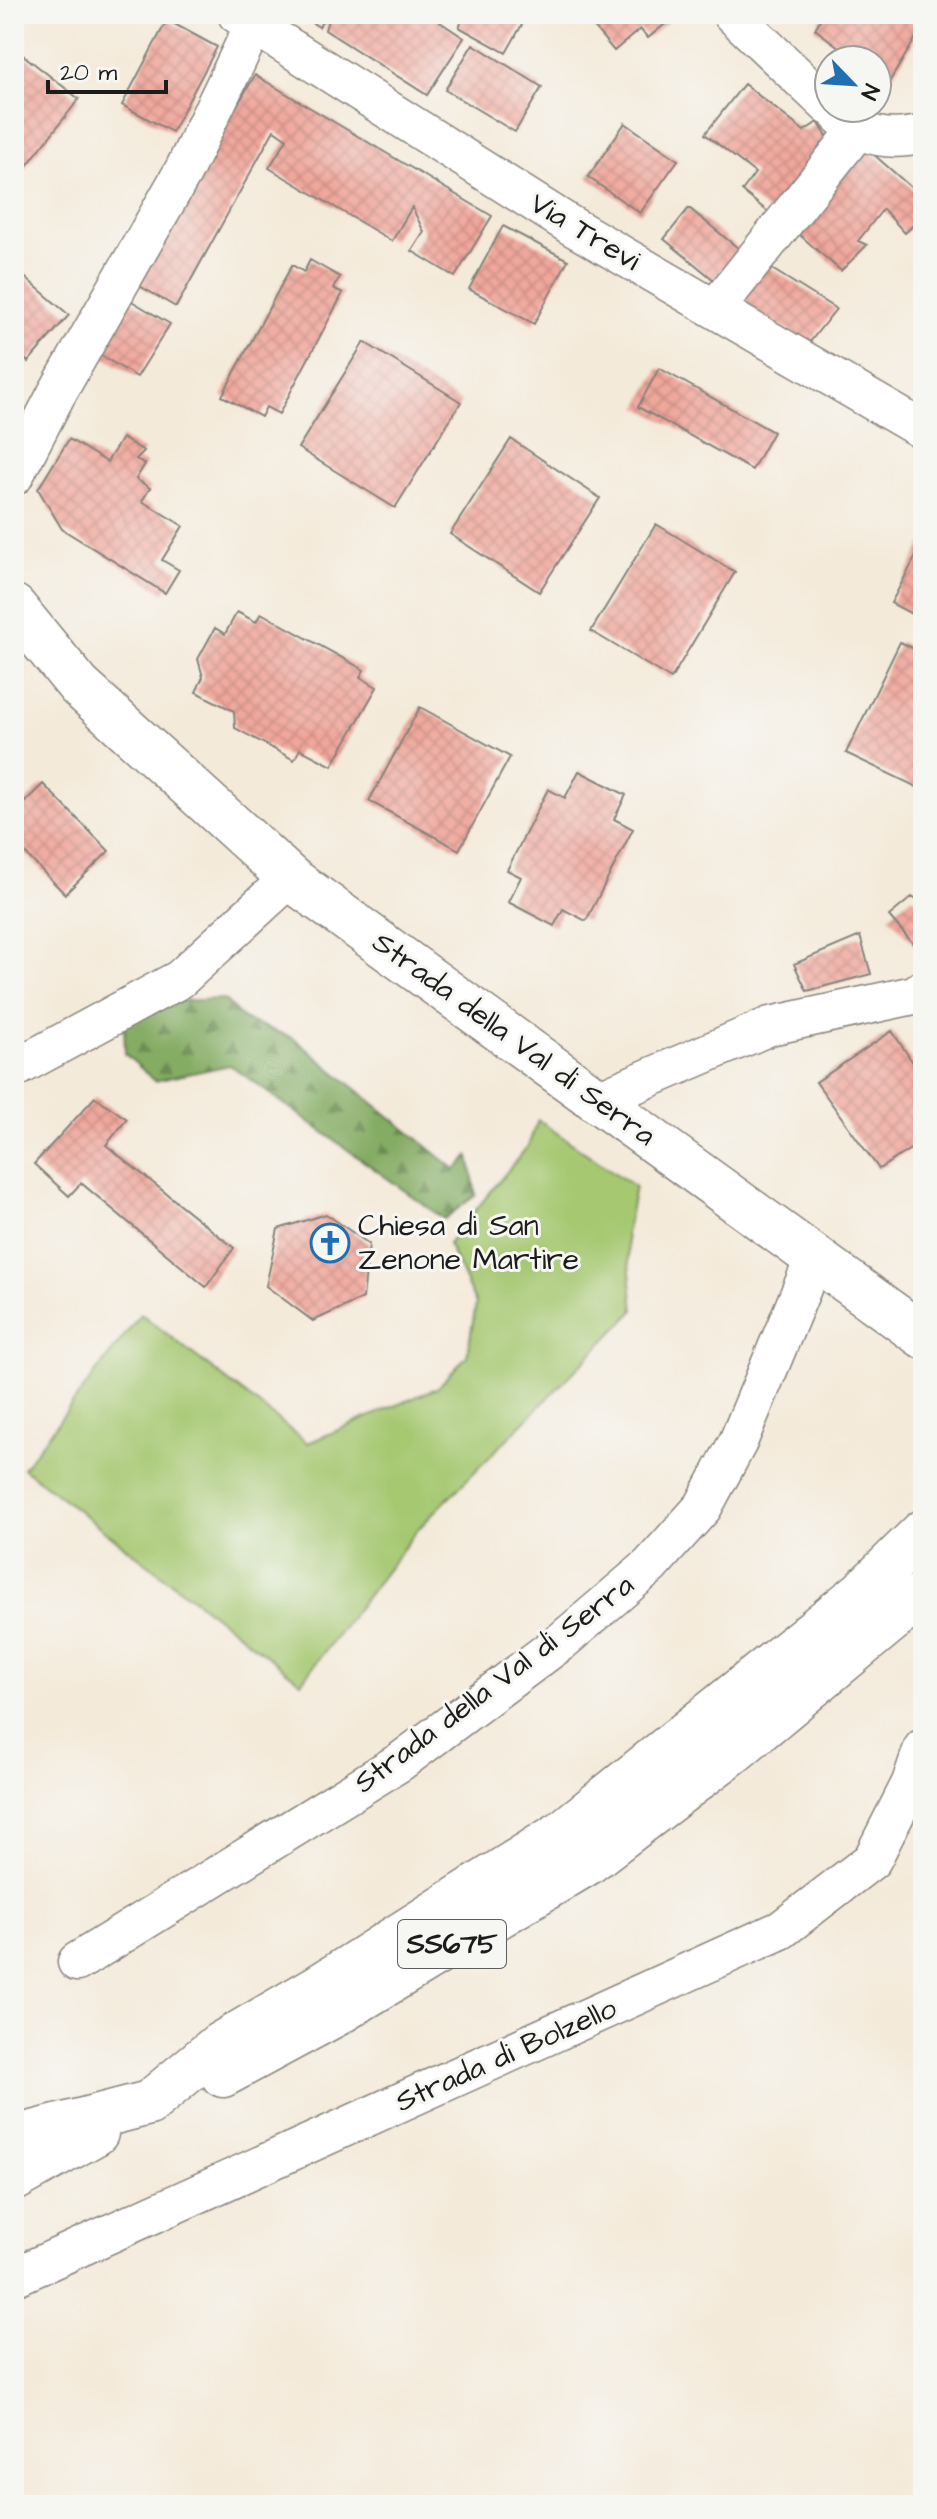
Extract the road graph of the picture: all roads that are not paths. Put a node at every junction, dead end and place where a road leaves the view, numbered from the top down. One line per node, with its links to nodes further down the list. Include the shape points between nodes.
1 (732, 14): 3 (street)
2 (246, 19): 7 (street, Via Trevi, via 570,225); 9 (street, Via Trevi, via 184,170)
3 (813, 90)
4 (833, 124): 7 (street)
5 (861, 124): 6 (street, via 900,140)
6 (923, 134)
7 (715, 309): 8 (street, Via Trevi)
8 (923, 430)
9 (14, 476)
10 (14, 607): 11 (main road, Strada della Val di Serra, via 79,686)
11 (290, 878): 13 (street, via 180,979); 14 (main road, Strada della Val di Serra)
12 (923, 989): 14 (street, via 770,1026)
13 (14, 1069)
14 (600, 1099): 15 (main road, Strada della Val di Serra)
15 (815, 1257): 16 (main road, Strada della Val di Serra); 21 (street, Strada della Val di Serra, via 738,1442 703,1507 650,1566 562,1641 400,1762)
16 (923, 1336)
17 (923, 1532): 19 (main road, SS675)
18 (923, 1594): 19 (main road, SS675)
19 (720, 1735): 22 (main road, SS675, via 587,1863 234,2071)
20 (923, 1748): 25 (street, Strada di Bolzello, via 872,1860 781,1930)
21 (77, 1962)
22 (149, 2103): 23 (main road); 24 (main road, SS675)
23 (14, 2138)
24 (14, 2179)
25 (14, 2277)

